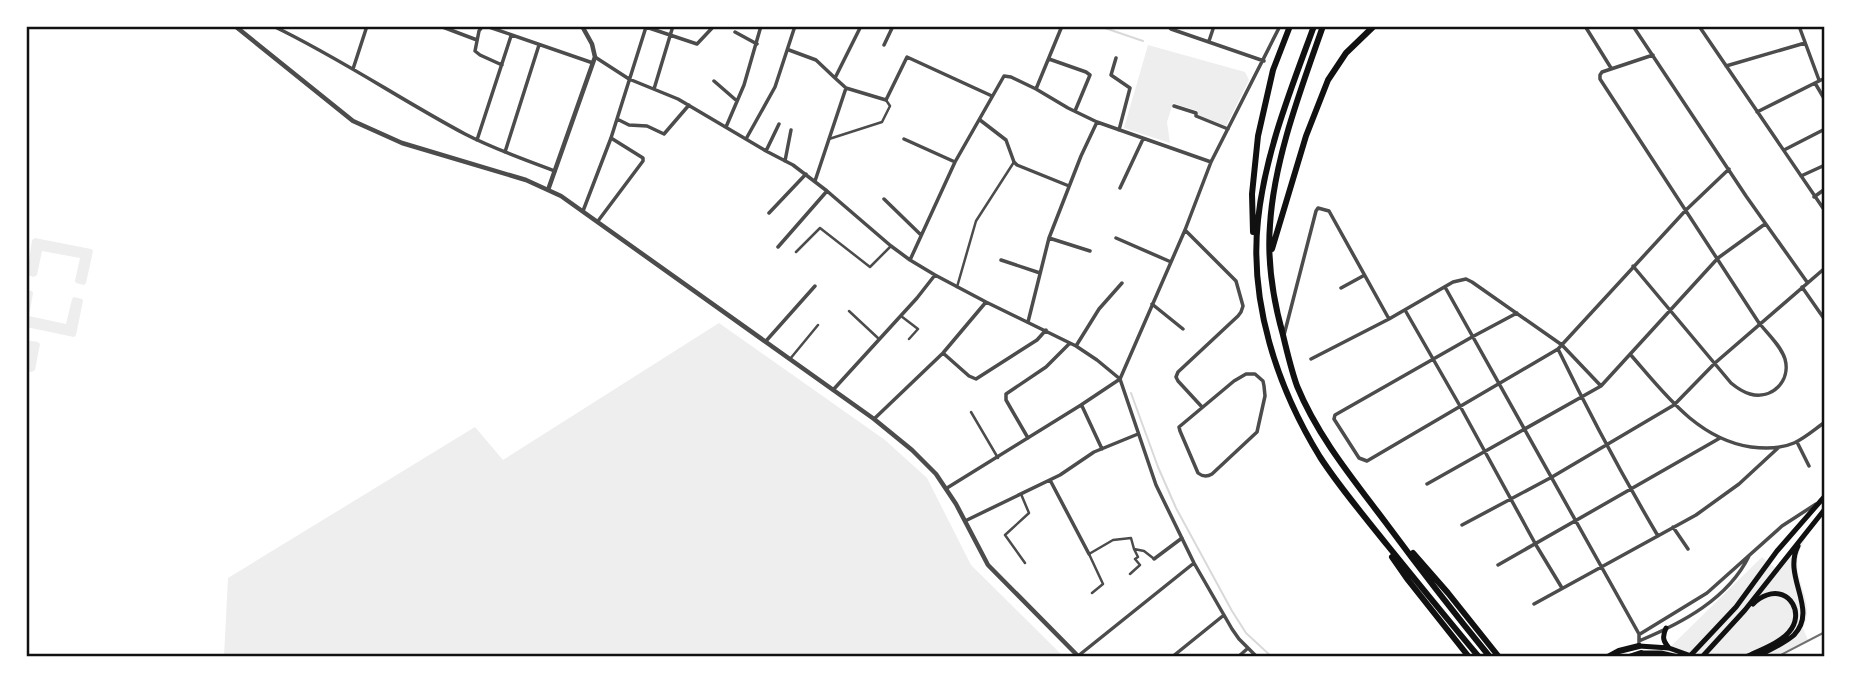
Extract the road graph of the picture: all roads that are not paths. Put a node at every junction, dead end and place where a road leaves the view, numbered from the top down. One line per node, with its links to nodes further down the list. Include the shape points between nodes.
1 (235, 26): 92 (street, via 354,121 402,143)
2 (274, 26): 44 (street)
3 (367, 26): 44 (street)
4 (440, 26): 28 (street)
5 (582, 26): 36 (street)
6 (673, 26): 26 (street)
7 (714, 26): 26 (street, via 696,44)
8 (761, 26): 31 (street)
9 (861, 26): 45 (street)
10 (893, 26): 33 (street)
11 (1062, 26): 38 (street)
12 (1168, 26): 29 (street)
13 (1214, 26): 29 (street)
14 (1280, 26): 39 (street)
15 (1290, 26): 110 (highway, via 1273,70 1255,155)
16 (1314, 26): 110 (highway, via 1270,154)
17 (1323, 26): 111 (highway, via 1283,149 1269,228)
18 (1374, 26): 111 (highway, via 1346,53 1328,80 1306,136)
19 (1585, 26): 43 (street)
20 (1633, 26): 35 (street)
21 (1799, 26): 30 (street)
22 (645, 27): 26 (street); 47 (street)
23 (793, 27): 34 (street)
24 (1700, 27): 42 (street)
25 (735, 32): 31 (street)
26 (670, 35): 51 (street)
27 (511, 36): 28 (street, via 485,27); 32 (street); 41 (street)
28 (477, 40): 41 (street, via 477,53)
29 (1209, 41): 39 (street)
30 (1805, 43): 42 (street); 49 (street)
31 (757, 44): 56 (street)
32 (539, 45): 40 (street); 78 (street)
33 (884, 45)
34 (789, 50): 45 (street, via 816,60); 71 (street)
35 (1653, 55): 43 (street); 84 (street)
36 (595, 57): 40 (street); 47 (street)
37 (1116, 58): 69 (street, via 1111,75 1130,88)
38 (1049, 59): 52 (street); 59 (street, via 1090,75)
39 (1264, 61): 66 (street)
40 (593, 63): 85 (street)
41 (502, 65): 75 (street)
42 (1726, 66): 60 (street)
43 (1611, 68): 96 (street, via 1602,72 1600,79)
44 (354, 69): 75 (street)
45 (835, 78): 50 (street)
46 (1825, 78): 49 (street)
47 (629, 79): 51 (street); 61 (street)
48 (714, 80): 56 (street)
49 (1817, 82): 55 (street); 60 (street)
50 (846, 88): 54 (street); 72 (street)
51 (654, 89): 57 (street)
52 (1036, 89): 53 (street, via 1004,76); 59 (street)
53 (992, 96): 54 (street, via 906,57); 62 (street)
54 (886, 100): 72 (street, via 890,106 882,122)
55 (1825, 100)
56 (737, 101): 65 (street)
57 (689, 105): 61 (street, via 664,134); 65 (street)
58 (1174, 106): 66 (street)
59 (1075, 111): 63 (street)
60 (1757, 112): 76 (street)
61 (617, 119): 70 (street)
62 (979, 120): 80 (street); 81 (street, via 1006,140)
63 (1097, 122): 69 (street); 89 (street)
64 (779, 124): 77 (street)
65 (726, 127): 71 (street)
66 (1228, 129): 82 (street)
67 (1825, 129): 76 (street)
68 (791, 130): 79 (street)
69 (1119, 130): 74 (street)
70 (611, 138): 97 (street); 100 (street, via 639,154 643,162)
71 (746, 139): 77 (street)
72 (829, 139): 88 (street)
73 (904, 139): 80 (street)
74 (1143, 139): 82 (street); 90 (street)
75 (477, 140): 78 (street)
76 (1784, 150): 87 (street)
77 (766, 151): 79 (street)
78 (505, 152): 85 (street)
79 (785, 161): 86 (street)
80 (956, 162): 103 (street)
81 (1014, 162): 89 (street); 125 (street, via 976,221)
82 (1211, 162): 102 (street)
83 (1825, 164): 87 (street)
84 (1729, 169): 96 (street); 101 (street)
85 (555, 170): 92 (street)
86 (806, 174): 88 (street); 99 (street)
87 (1801, 176): 94 (street)
88 (815, 181): 93 (street)
89 (1069, 186): 104 (street)
90 (1120, 188)
91 (1825, 189): 94 (street)
92 (548, 190): 97 (street)
93 (827, 191): 106 (street); 107 (street)
94 (1814, 197): 98 (street)
95 (884, 199): 103 (street)
96 (1686, 209): 112 (street); 116 (street)
97 (583, 211): 100 (street)
98 (1825, 211)
99 (769, 213)
100 (597, 221): 146 (street)
101 (1765, 224): 112 (street); 121 (street)
102 (1185, 230): 115 (street); 164 (street, via 1236,281 1242,306 1238,316 1176,375)
103 (921, 235): 113 (street)
104 (1049, 238): 108 (street); 118 (street)
105 (1116, 238): 115 (street)
106 (891, 246): 109 (street, via 870,267 820,228); 113 (street)
107 (778, 247)
108 (1090, 251)
109 (796, 252)
110 (1255, 258): 193 (highway, via 1265,324 1284,386 1321,459)
111 (1270, 258): 142 (highway)
112 (1717, 258): 130 (street); 138 (street)
113 (910, 260): 119 (street)
114 (1001, 260): 118 (street)
115 (1171, 262): 129 (street)
116 (1633, 266): 130 (street); 149 (street)
117 (1825, 268): 121 (street)
118 (1040, 273): 137 (street)
119 (935, 275): 125 (street); 134 (street)
120 (1364, 276): 127 (street); 135 (street); 142 (street, via 1329,211 1318,208)
121 (1807, 282): 124 (street)
122 (1122, 283): 148 (street)
123 (815, 286): 146 (street)
124 (1802, 286): 136 (street); 138 (street)
125 (957, 287): 128 (street)
126 (1445, 287): 131 (street); 133 (street, via 1466,279); 143 (street)
127 (1340, 288)
128 (986, 302): 137 (street); 150 (street)
129 (1152, 304): 140 (street); 156 (street)
130 (1670, 309): 151 (street); 155 (street)
131 (1405, 310): 135 (street); 154 (street)
132 (849, 311): 144 (street)
133 (1517, 313): 143 (street); 149 (street)
134 (901, 316): 144 (street); 145 (street, via 918,329)
135 (1389, 319): 153 (street)
136 (1825, 320)
137 (1028, 322): 141 (street)
138 (1759, 323): 155 (street); 155 (street, via 1784,356 1786,374 1778,388 1757,396 1742,391)
139 (818, 326): 152 (street)
140 (1183, 329)
141 (1046, 330): 147 (street); 150 (street, via 976,379)
142 (1283, 337): 188 (highway, via 1297,386 1313,418 1332,452)
143 (1472, 337): 154 (street); 157 (street)
144 (878, 339): 159 (street)
145 (909, 339)
146 (766, 341): 152 (street)
147 (1070, 343): 148 (street); 170 (street, via 1046,368 1006,394)
148 (1076, 346): 156 (street)
149 (1560, 347): 157 (street); 158 (street); 160 (street)
150 (943, 353): 166 (street)
151 (1630, 354): 158 (street); 162 (street)
152 (790, 359): 159 (street)
153 (1311, 359)
154 (1433, 359): 163 (street); 163 (street, via 1334,419 1359,458 1367,461)
155 (1715, 363): 162 (street)
156 (1120, 379): 161 (street); 169 (street)
157 (1500, 384): 163 (street); 168 (street)
158 (1601, 386): 160 (street)
159 (833, 390): 166 (street)
160 (1581, 397): 168 (street); 173 (street)
161 (1082, 405): 170 (street); 175 (street)
162 (1674, 405): 171 (street); 173 (street)
163 (1460, 406): 176 (street)
164 (1202, 407): 164 (street, via 1179,429 1198,473 1206,476 1256,435 1265,396 1263,381 1246,374)
165 (971, 412): 177 (street)
166 (874, 419): 182 (street)
167 (1825, 422): 172 (street)
168 (1525, 429): 176 (street); 179 (street)
169 (1138, 434): 175 (street); 196 (street)
170 (1028, 438): 177 (street)
171 (1720, 438): 174 (street, via 1748,447); 183 (street)
172 (1797, 442): 174 (street); 178 (street)
173 (1608, 445): 179 (street); 183 (street)
174 (1778, 448): 192 (street, via 1720,498)
175 (1102, 449): 180 (street)
176 (1485, 452): 181 (street); 186 (street)
177 (998, 458): 182 (street)
178 (1809, 466)
179 (1552, 477): 186 (street); 190 (street)
180 (1050, 480): 184 (street); 200 (street)
181 (1427, 484)
182 (947, 488): 189 (street)
183 (1630, 490): 190 (street); 195 (street)
184 (1021, 494): 189 (street); 203 (street, via 1029,513 1005,535)
185 (1822, 498): 201 (street); 234 (main road, via 1736,607)
186 (1511, 499): 191 (street); 197 (street)
187 (1825, 509): 194 (main road)
188 (1383, 520): 229 (highway); 230 (highway)
189 (965, 521): 223 (street, via 988,565)
190 (1576, 521): 197 (street); 206 (street)
191 (1462, 525)
192 (1673, 527): 195 (street); 199 (street)
193 (1374, 528): 227 (highway); 228 (highway)
194 (1805, 532): 214 (main road); 237 (main road, via 1793,563 1802,601 1800,628)
195 (1658, 536): 206 (street)
196 (1182, 538): 202 (street); 204 (street)
197 (1535, 545): 205 (street); 210 (street)
198 (1134, 549): 200 (street, via 1131,538 1113,540); 202 (street); 207 (street, via 1140,565)
199 (1688, 549)
200 (1089, 554): 211 (street, via 1103,584)
201 (1750, 554): 208 (street); 209 (street)
202 (1154, 559)
203 (1025, 563)
204 (1194, 563): 215 (street); 223 (street)
205 (1498, 565)
206 (1601, 565): 210 (street); 218 (street)
207 (1130, 574)
208 (1728, 575): 209 (street); 213 (street)
209 (1734, 581): 216 (street)
210 (1562, 588): 212 (street)
211 (1092, 593)
212 (1534, 604)
213 (1682, 609): 216 (street); 218 (street)
214 (1745, 610): 222 (main road); 236 (main road, via 1762,597 1777,593 1789,599 1796,612 1794,625 1785,636)
215 (1224, 615): 221 (street); 225 (street)
216 (1686, 618): 217 (street)
217 (1666, 628): 219 (street); 220 (main road, via 1662,636)
218 (1639, 634): 219 (street)
219 (1640, 647): 220 (main road); 231 (highway); 232 (highway); 233 (main road)
220 (1669, 648): 235 (main road)
221 (1248, 649): 224 (street); 226 (street)
222 (1704, 655)
223 (1078, 656)
224 (1256, 656)
225 (1172, 657)
226 (1238, 657)
227 (1469, 657)
228 (1479, 657)
229 (1490, 657)
230 (1499, 657)
231 (1608, 657)
232 (1629, 657)
233 (1678, 657)
234 (1689, 657)
235 (1694, 657)
236 (1746, 657)
237 (1756, 657)

